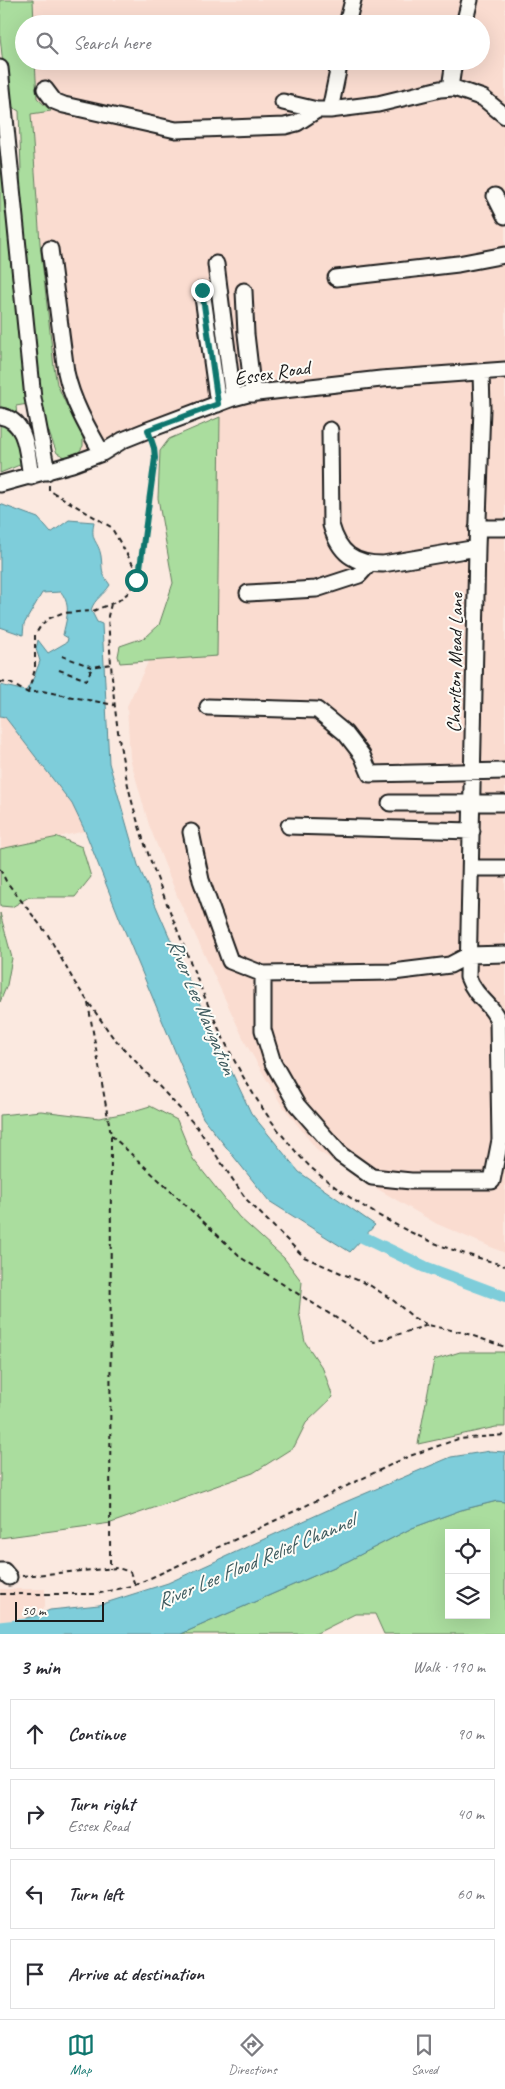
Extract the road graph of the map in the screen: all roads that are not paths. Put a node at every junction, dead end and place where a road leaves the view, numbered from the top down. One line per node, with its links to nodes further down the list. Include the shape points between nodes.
1 (353, 0): 3 (street)
2 (470, 0): 4 (street)
3 (349, 15)
4 (466, 15)
5 (0, 68): 29 (street, via 33,398)
6 (337, 70): 11 (street)
7 (453, 70): 8 (street)
8 (450, 88): 11 (street, via 378,104); 12 (street, via 482,98)
9 (44, 89): 11 (street, via 54,101 64,105 176,130 285,126)
10 (283, 102): 11 (street)
11 (323, 110)
12 (505, 116)
13 (495, 196): 14 (street)
14 (505, 216)
15 (50, 249): 28 (street, via 70,390)
16 (505, 255): 18 (street, via 458,264)
17 (216, 264): 24 (street)
18 (336, 278)
19 (202, 290): 25 (street)
20 (244, 291): 23 (street)
21 (505, 370): 22 (street, Essex Road)
22 (480, 373): 23 (street, Essex Road, via 381,379); 32 (street, Charlton Mead Lane, via 482,408)
23 (253, 394): 24 (street, Essex Road)
24 (234, 398): 25 (street, Essex Road)
25 (218, 404): 28 (street, Essex Road, via 123,440)
26 (0, 416): 30 (street, via 13,420 22,431)
27 (330, 430): 35 (street, via 331,525 335,539 344,552)
28 (102, 453): 29 (street, Essex Road)
29 (47, 472): 30 (street, Essex Road)
30 (31, 477): 31 (street, Essex Road)
31 (0, 484)
32 (477, 528): 33 (street); 34 (street, Charlton Mead Lane)
33 (505, 528)
34 (477, 548): 35 (street); 38 (street, Charlton Mead Lane)
35 (369, 564): 36 (street, via 359,575 316,589)
36 (248, 593)
37 (208, 708): 38 (street, via 317,710 345,733 362,755 370,774)
38 (473, 771): 39 (street); 42 (street, Charlton Mead Lane)
39 (505, 771)
40 (390, 803): 42 (street)
41 (505, 803): 42 (street)
42 (473, 804): 44 (street, Charlton Mead Lane)
43 (289, 826): 44 (street)
44 (472, 831): 46 (street, Charlton Mead Lane)
45 (190, 832): 50 (street, via 201,880 230,961)
46 (472, 868): 47 (street); 49 (street, Charlton Mead Lane)
47 (505, 868)
48 (505, 954): 49 (street)
49 (469, 955): 50 (street, via 450,965 393,972); 50 (street, Charlton Mead Lane, via 468,977 473,989 495,1012 498,1021 500,1140 492,1180 411,1181 372,1177 341,1155 298,1105 273,1064 263,1030)
50 (263, 974)

